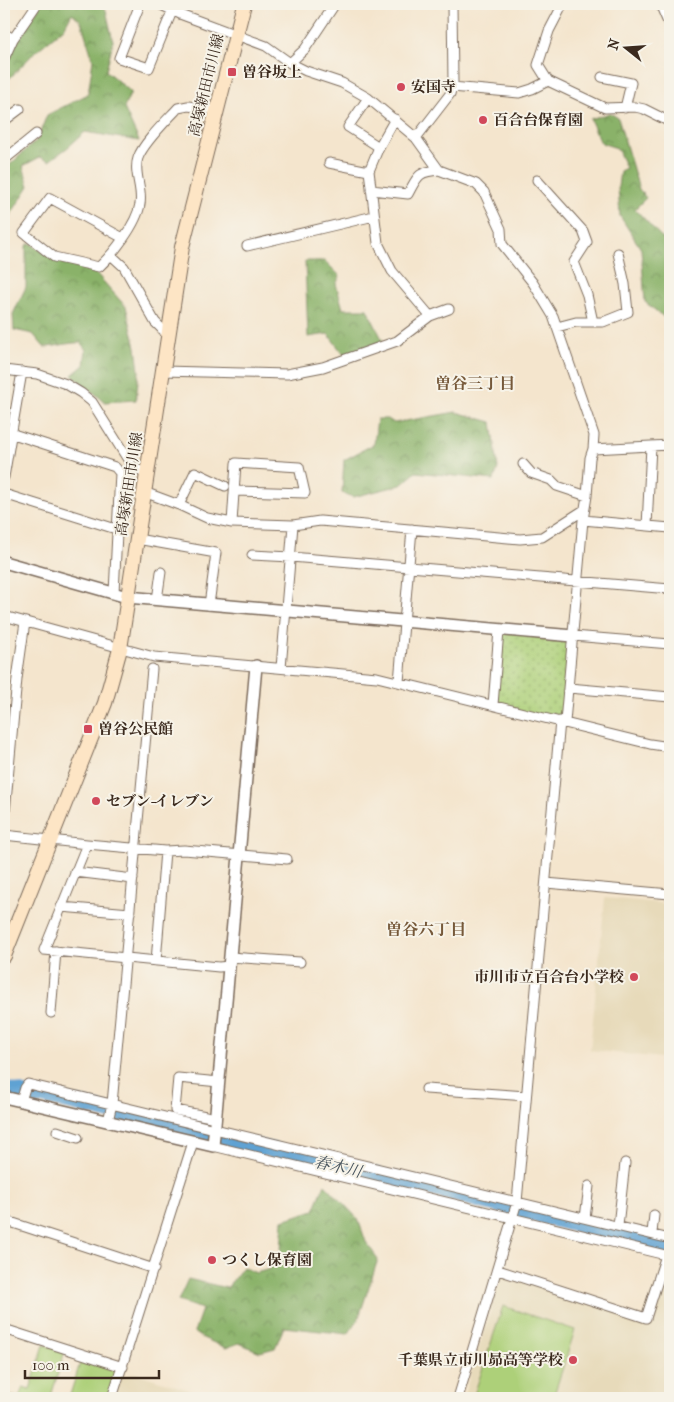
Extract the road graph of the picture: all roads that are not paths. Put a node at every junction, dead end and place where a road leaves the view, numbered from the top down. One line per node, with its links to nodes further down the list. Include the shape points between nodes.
1 (37, 4): 13 (street)
2 (140, 4): 9 (street, via 119,58 149,68)
3 (160, 4): 9 (street)
4 (244, 4): 12 (main road, 高塚新田市川線)
5 (335, 4): 15 (street, via 305,49)
6 (452, 4): 18 (street)
7 (563, 4): 17 (street, via 549,31 538,65)
8 (660, 4): 10 (street)
9 (173, 10): 12 (street)
10 (670, 27)
11 (4, 33): 13 (street)
12 (236, 34): 15 (street, via 266,46); 22 (main road, 高塚新田市川線)
13 (13, 39): 14 (street)
14 (4, 59)
15 (290, 63): 19 (street, via 342,83)
16 (602, 77): 20 (street, via 631,83)
17 (548, 81): 18 (street, via 519,93); 20 (street, via 605,108)
18 (452, 87): 27 (street)
19 (368, 98): 23 (street); 28 (street, via 348,127)
20 (625, 108): 25 (street, via 644,109)
21 (20, 109): 24 (street)
22 (217, 110): 36 (street, via 188,106 178,108 140,151 137,161 140,204); 44 (main road, 高塚新田市川線, via 182,248)
23 (395, 119): 27 (street); 28 (street)
24 (4, 121)
25 (670, 122)
26 (36, 134): 29 (street)
27 (416, 138): 31 (street)
28 (379, 146): 32 (street)
29 (4, 160)
30 (328, 163): 32 (street)
31 (439, 170): 34 (street, via 425,171 418,176 408,194); 43 (street, via 476,184 484,192 501,229 502,244 542,296)
32 (369, 171): 34 (street)
33 (537, 180): 42 (street, via 583,230 587,242 574,262)
34 (371, 190): 35 (street)
35 (374, 216): 37 (street); 41 (street, via 378,243 392,271)
36 (123, 238): 39 (street); 39 (street, via 50,198 24,233 54,257 98,267)
37 (247, 246)
38 (618, 253): 42 (street, via 628,312 603,322)
39 (112, 255): 44 (street, via 124,267 155,322)
40 (449, 308): 41 (street)
41 (430, 316): 46 (street, via 397,341 314,369 287,374)
42 (594, 322): 43 (street)
43 (557, 327): 51 (street, via 594,434)
44 (169, 336): 46 (main road, 高塚新田市川線)
45 (4, 370): 47 (street)
46 (164, 371): 53 (main road, 高塚新田市川線)
47 (22, 372): 48 (street); 53 (street, via 66,384 92,402 132,466)
48 (8, 432): 54 (street); 68 (street, via 115,467 120,473)
49 (670, 445): 50 (street)
50 (651, 446): 51 (street); 65 (street)
51 (593, 448): 59 (street)
52 (523, 464): 59 (street, via 531,473)
53 (147, 475): 57 (main road, 高塚新田市川線)
54 (4, 477)
55 (225, 486): 60 (street, via 195,472)
56 (235, 491): 56 (street, via 236,463 299,467 305,493); 63 (street)
57 (144, 492): 60 (street); 69 (main road, 高塚新田市川線)
58 (4, 494): 68 (street)
59 (587, 496): 61 (street)
60 (178, 505): 63 (street, via 207,518)
61 (584, 510): 62 (street); 67 (street, via 542,537 520,539)
62 (583, 520): 65 (street); 75 (street)
63 (232, 523): 64 (street)
64 (293, 525): 67 (street, via 320,521); 71 (street)
65 (647, 526): 66 (street)
66 (670, 528)
67 (412, 529): 73 (street)
68 (116, 530): 77 (street)
69 (137, 539): 77 (main road, 高塚新田市川線); 79 (street, via 216,553)
70 (252, 555): 71 (street)
71 (291, 557): 73 (street); 80 (street)
72 (4, 562): 77 (street)
73 (409, 567): 75 (street); 83 (street)
74 (161, 572): 78 (street)
75 (578, 581): 76 (street); 85 (street)
76 (670, 589)
77 (121, 595): 78 (street); 87 (main road, 高塚新田市川線)
78 (157, 600): 79 (street)
79 (209, 605): 80 (street)
80 (286, 612): 83 (street); 89 (street)
81 (4, 616): 82 (street)
82 (25, 622): 87 (street); 97 (street)
83 (404, 622): 84 (street); 91 (street)
84 (499, 630): 85 (street); 94 (street)
85 (573, 636): 86 (street); 92 (street)
86 (670, 644)
87 (120, 648): 88 (street, via 154,657); 99 (main road, 高塚新田市川線, via 105,703)
88 (256, 666): 89 (street); 103 (street)
89 (281, 668): 91 (street)
90 (152, 669): 101 (street)
91 (399, 682): 94 (street)
92 (568, 688): 93 (street); 95 (street)
93 (670, 697)
94 (493, 705): 95 (street)
95 (563, 721): 96 (street); 107 (street)
96 (670, 747)
97 (6, 812)
98 (4, 835): 99 (street)
99 (51, 839): 100 (street); 112 (main road, 高塚新田市川線)
100 (87, 844): 101 (street); 105 (street)
101 (136, 848): 102 (street); 106 (street)
102 (165, 851): 103 (street); 114 (street)
103 (239, 855): 104 (street); 115 (street)
104 (287, 860)
105 (75, 872): 106 (street); 109 (street)
106 (133, 879): 110 (street)
107 (546, 882): 108 (street); 120 (street)
108 (670, 894)
109 (61, 907): 110 (street); 111 (street, via 44,950)
110 (130, 914): 113 (street)
111 (56, 951): 113 (street); 117 (street)
112 (4, 956)
113 (126, 958): 114 (street); 123 (street)
114 (156, 961): 115 (street)
115 (230, 962): 116 (street); 118 (street)
116 (300, 962)
117 (51, 1013)
118 (219, 1082): 126 (street); 126 (street, via 178,1078 176,1110)
119 (426, 1088): 120 (street)
120 (526, 1096): 131 (street)
121 (4, 1097): 122 (street)
122 (22, 1099): 123 (street, via 28,1084); 124 (street)
123 (112, 1105): 124 (street); 126 (street)
124 (108, 1120): 128 (street)
125 (56, 1131): 127 (street)
126 (214, 1133): 128 (street); 131 (street); 133 (street)
127 (78, 1138)
128 (193, 1142): 140 (street)
129 (625, 1163): 136 (street)
130 (589, 1186): 134 (street)
131 (518, 1202): 133 (street); 134 (street)
132 (654, 1215): 137 (street)
133 (514, 1216): 139 (street); 141 (street)
134 (585, 1218): 136 (street)
135 (4, 1220): 140 (street)
136 (618, 1226): 137 (street)
137 (652, 1234): 138 (street)
138 (670, 1239)
139 (668, 1256): 141 (street, via 646,1318)
140 (154, 1269): 143 (street)
141 (498, 1270): 145 (street)
142 (4, 1329): 143 (street)
143 (122, 1366): 144 (street)
144 (112, 1398)
145 (458, 1398)

